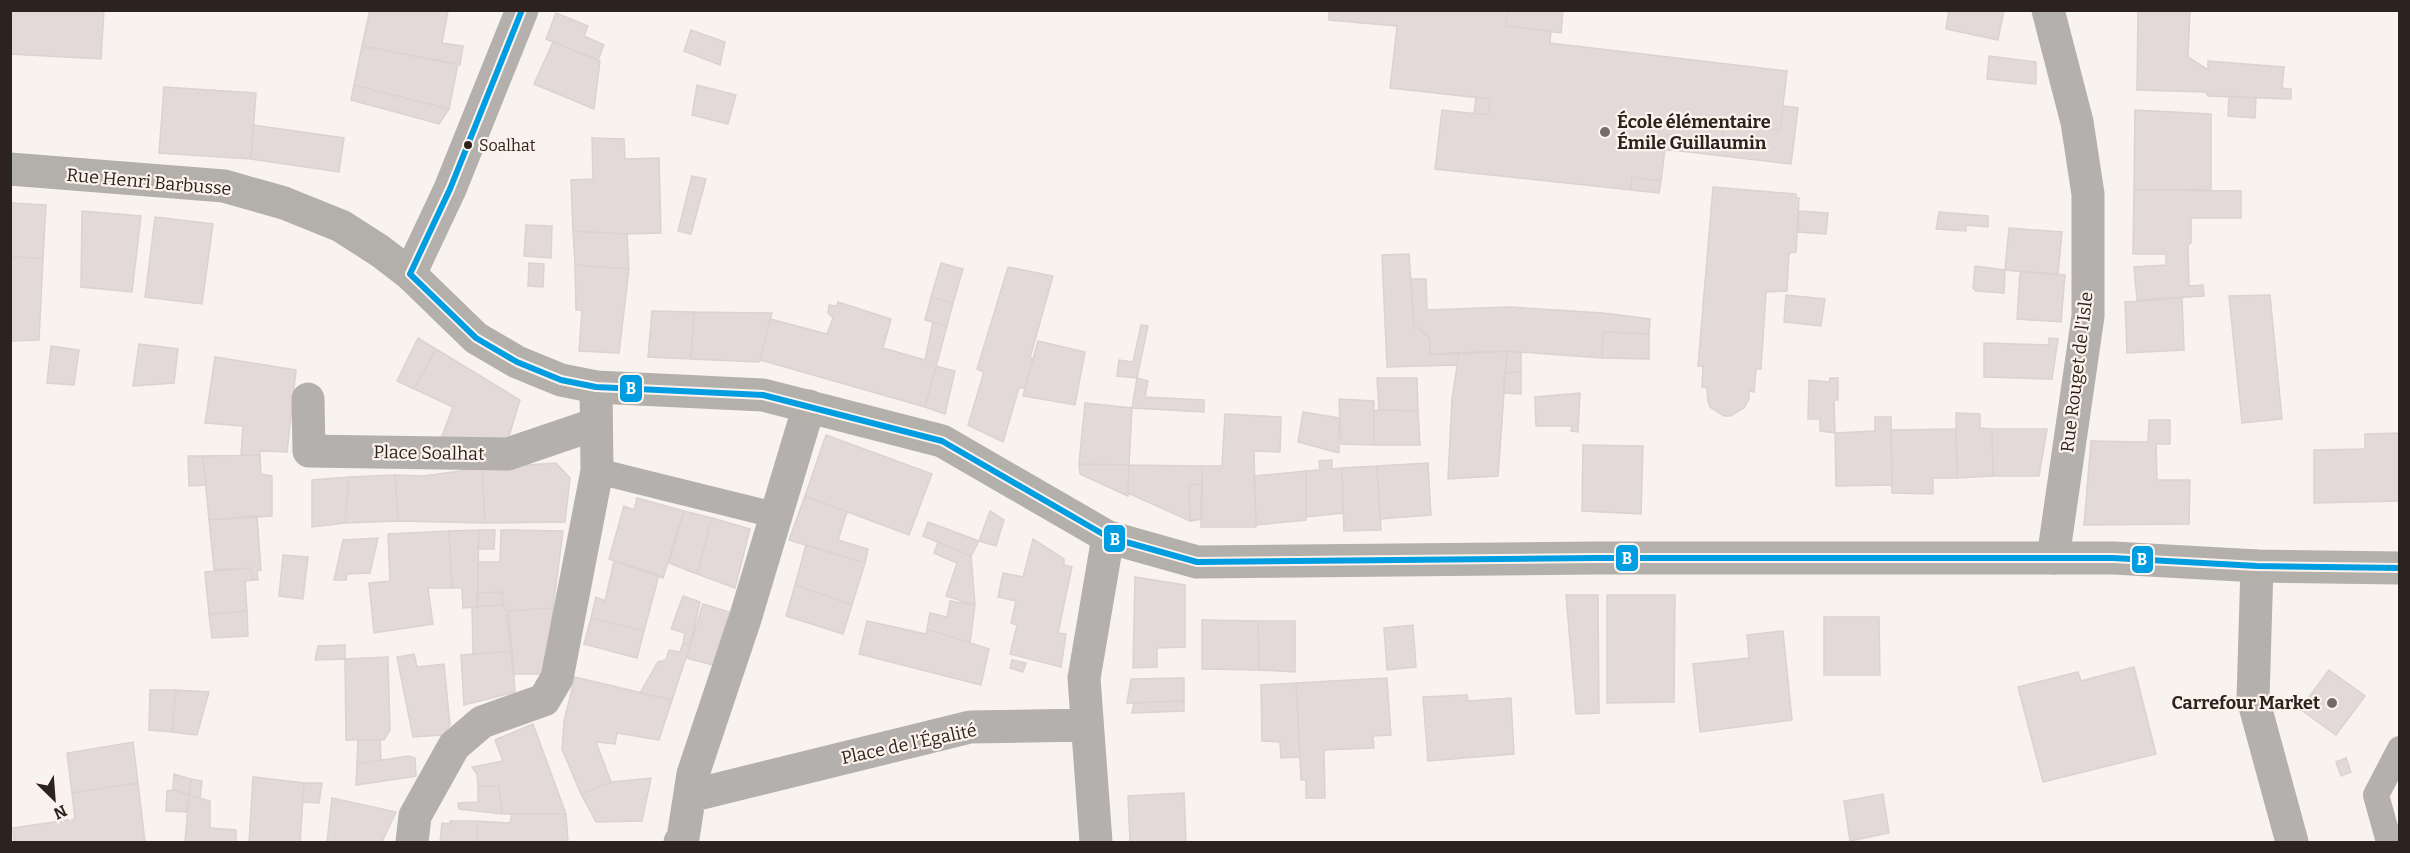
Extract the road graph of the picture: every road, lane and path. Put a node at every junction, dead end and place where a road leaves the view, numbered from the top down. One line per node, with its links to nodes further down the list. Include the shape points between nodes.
1 (522, 10): 4 (street, via 450,189)
2 (2048, 10): 12 (street, Rue Rouget de l'Isle, via 2077,122 2088,194 2088,316)
3 (10, 169): 4 (street, Rue Henri Barbusse, via 224,186 284,203 340,226)
4 (410, 274): 5 (street, Rue Henri Barbusse, via 476,338 561,380)
5 (596, 387): 7 (street, Rue Henri Barbusse, via 764,395); 8 (street)
6 (308, 399): 8 (street, Place Soalhat, via 309,451 508,454)
7 (809, 406): 10 (street); 11 (street, Rue Henri Barbusse, via 942,441)
8 (596, 424): 9 (street)
9 (597, 471): 10 (lane); 18 (street, via 557,678 544,700 482,722 454,746 415,816)
10 (775, 514): 17 (street, via 693,774)
11 (1108, 537): 12 (street, Rue Henri Barbusse, via 1197,562); 15 (street, via 1084,678)
12 (2053, 558): 13 (street, Rue Henri Barbusse)
13 (2257, 566): 14 (street, Rue Henri Barbusse); 21 (street, via 2253,699)
14 (2400, 568)
15 (1086, 724): 17 (street, Place de l'Égalité, via 970,727); 20 (street)
16 (2400, 749): 22 (lane, via 2376,795)
17 (690, 796): 19 (street)
18 (412, 843)
19 (680, 843)
20 (1096, 843)
21 (2292, 843)
22 (2389, 843)

